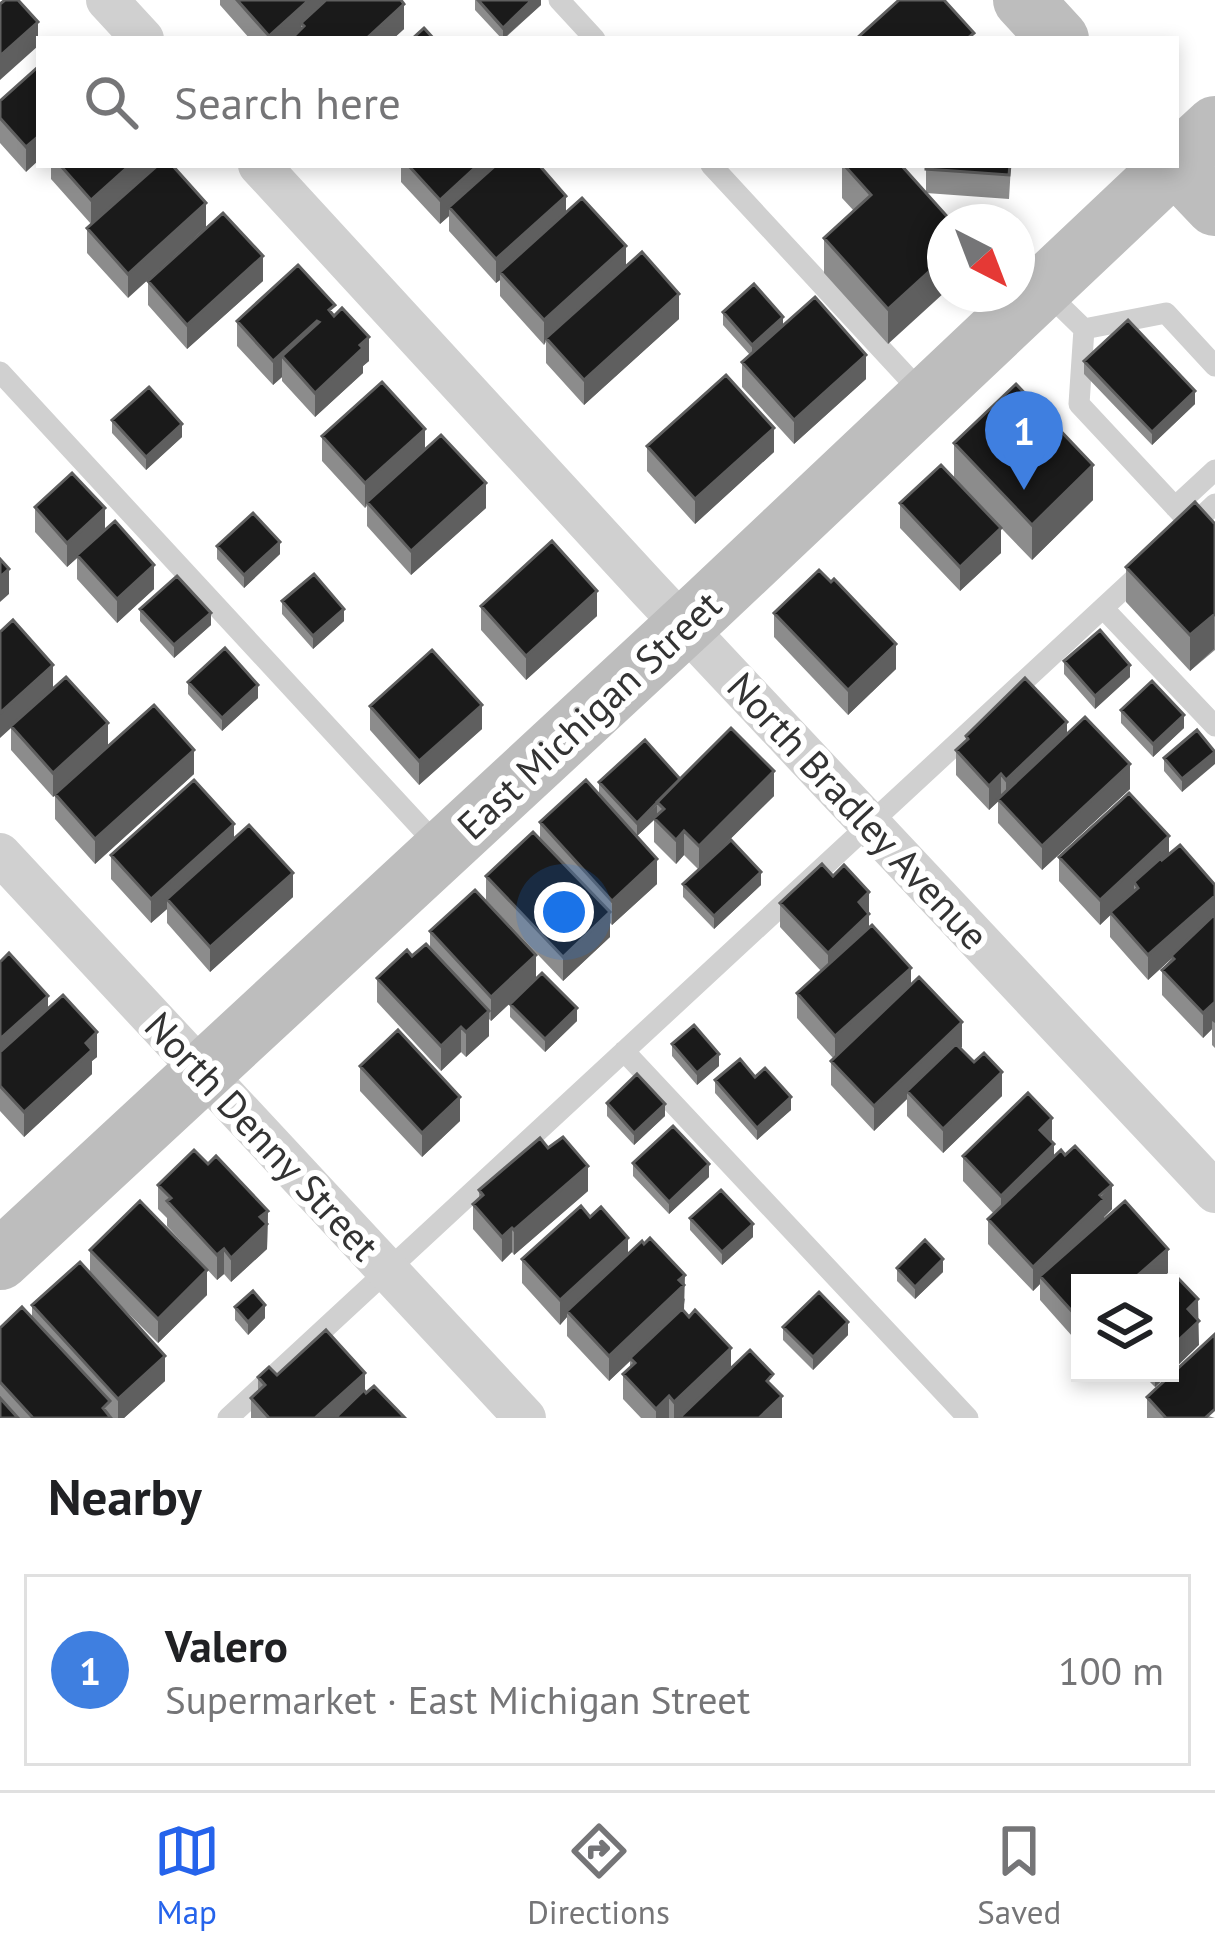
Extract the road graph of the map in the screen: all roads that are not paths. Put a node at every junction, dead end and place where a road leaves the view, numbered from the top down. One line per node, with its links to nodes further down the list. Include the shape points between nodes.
1 (107, 0): 4 (street)
2 (559, 0): 5 (lane)
3 (1023, 0): 6 (main road)
4 (140, 36)
5 (592, 36)
6 (1056, 36)
7 (1215, 126): 8 (main road, East Michigan Street)
8 (1179, 160)
9 (262, 168): 23 (street, North Bradley Avenue)
10 (714, 168): 17 (lane)
11 (1172, 168): 14 (main road, East Michigan Street)
12 (1179, 168): 13 (main road)
13 (1215, 206)
14 (1063, 309): 15 (lane, via 1166,313); 17 (main road, East Michigan Street); 20 (lane, via 1079,404)
15 (1215, 366)
16 (0, 372): 26 (lane)
17 (926, 398): 23 (main road, East Michigan Street)
18 (1215, 470): 20 (lane)
19 (1215, 504): 21 (lane)
20 (1175, 507): 21 (lane)
21 (1192, 525): 22 (lane)
22 (1103, 608): 24 (lane); 25 (lane)
23 (684, 626): 25 (street, North Bradley Avenue); 26 (main road, East Michigan Street)
24 (1215, 727)
25 (870, 824): 28 (lane); 30 (street, North Bradley Avenue)
26 (442, 851): 29 (main road, East Michigan Street)
27 (0, 854): 29 (street, North Denny Street)
28 (624, 1051): 32 (lane); 35 (lane)
29 (202, 1073): 31 (main road, East Michigan Street); 32 (street, North Denny Street)
30 (1215, 1192)
31 (0, 1260)
32 (387, 1270): 33 (lane); 34 (street, North Denny Street)
33 (228, 1418)
34 (525, 1418)
35 (968, 1418)

